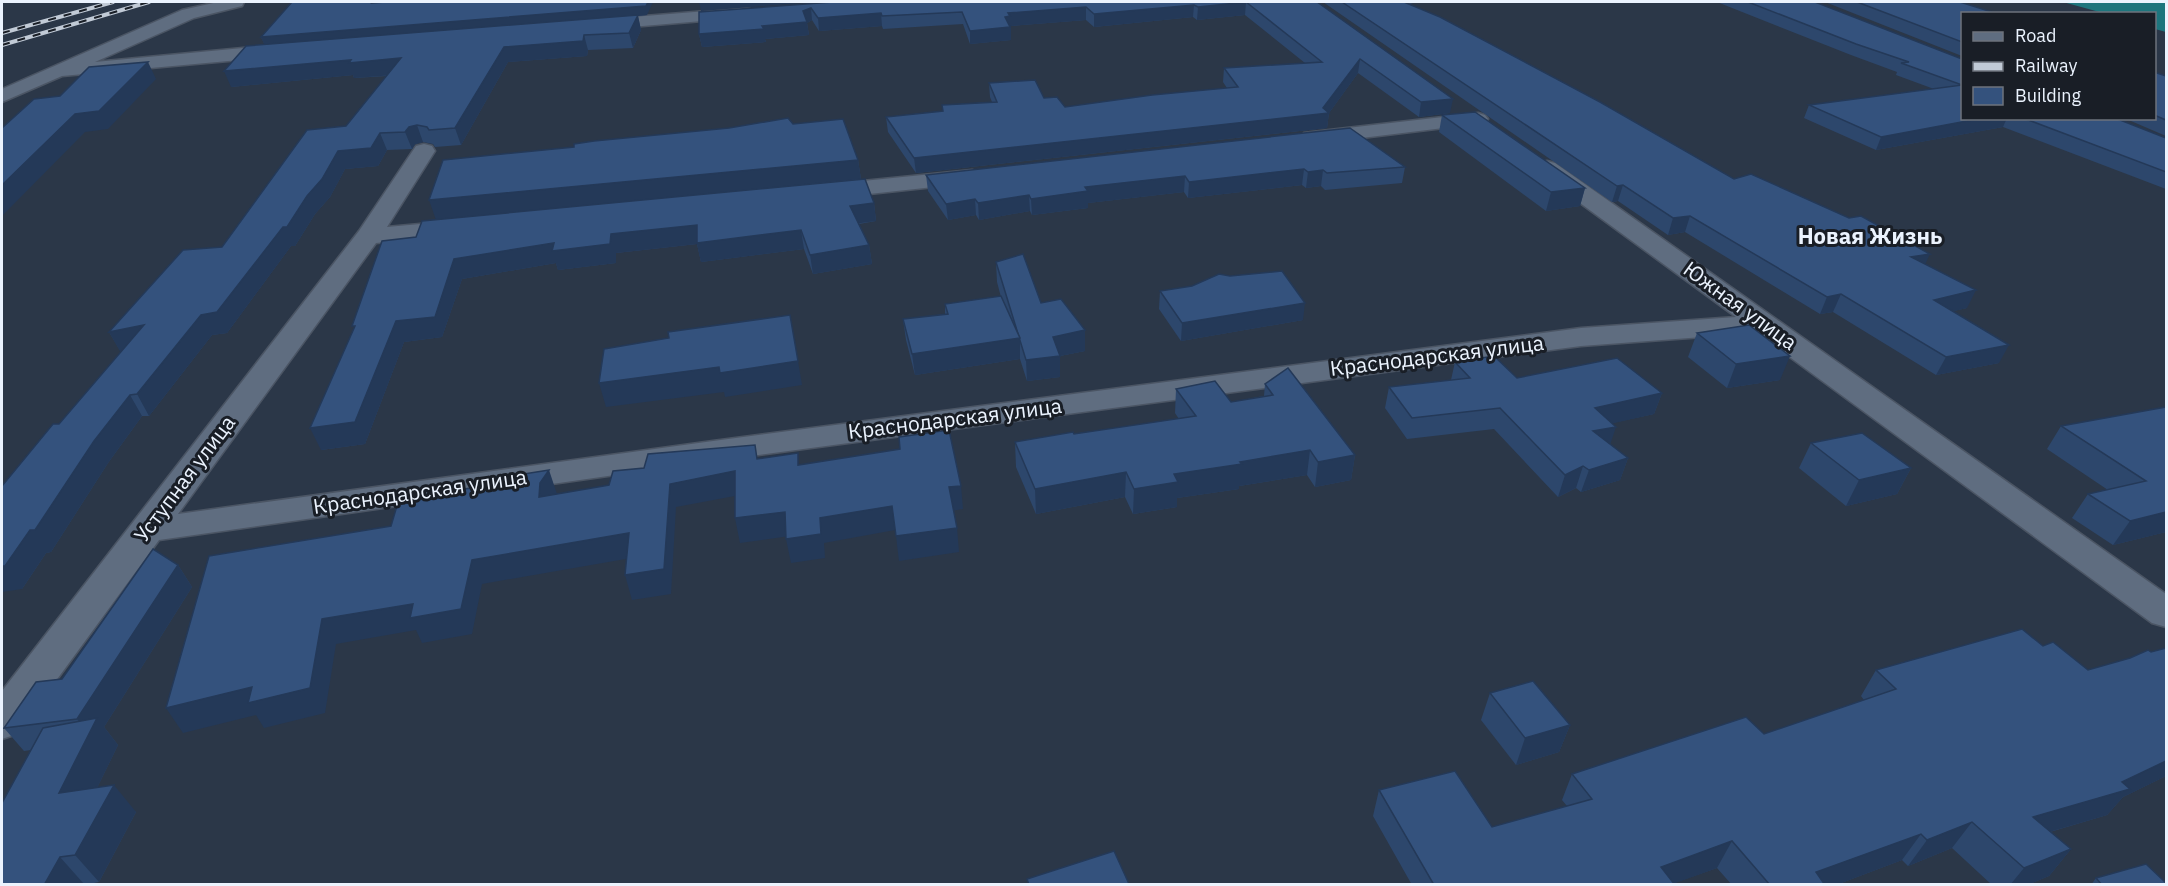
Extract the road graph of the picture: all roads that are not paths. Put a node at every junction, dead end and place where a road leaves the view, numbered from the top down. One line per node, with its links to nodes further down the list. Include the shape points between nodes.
1 (236, 2): 5 (street, via 188,14)
2 (762, 12): 3 (street)
3 (572, 27)
4 (299, 49): 5 (street)
5 (59, 71): 6 (street)
6 (2, 96)
7 (1450, 99): 8 (street, via 1487,126)
8 (1290, 141)
9 (424, 152): 14 (street, Уступная улица)
10 (1526, 153): 15 (street, Южная улица)
11 (997, 175): 12 (street)
12 (795, 195)
13 (486, 225): 14 (street)
14 (368, 236): 16 (street, Уступная улица)
15 (1765, 324): 16 (street, Краснодарская улица, via 1581,337); 17 (street, Южная улица)
16 (146, 530): 18 (street, Уступная улица)
17 (2166, 613)
18 (2, 722)

